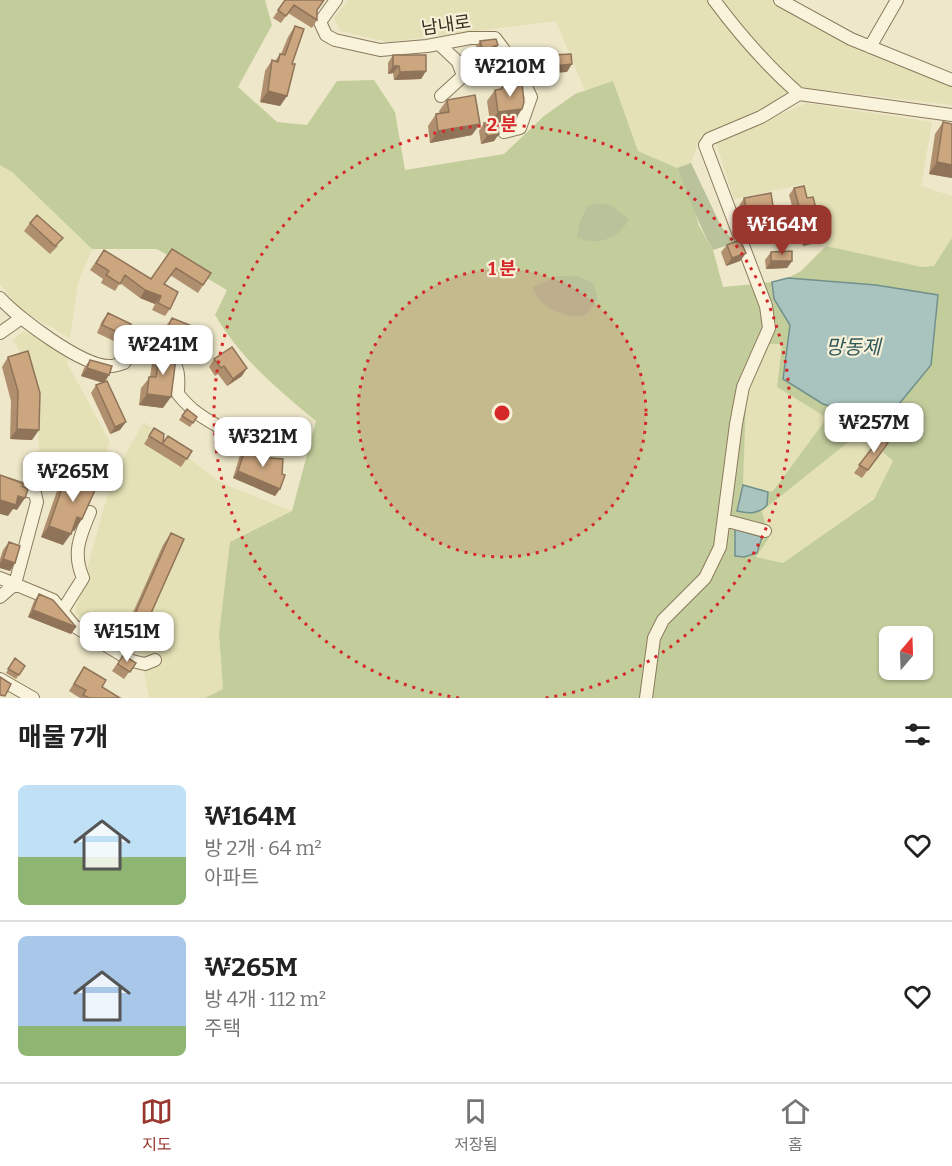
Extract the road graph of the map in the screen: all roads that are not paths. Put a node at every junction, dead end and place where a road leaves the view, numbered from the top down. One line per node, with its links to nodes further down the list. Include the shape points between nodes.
1 (336, 0): 5 (street, 남내로, via 320,22 326,35 334,40 380,50)
2 (714, 0): 8 (street, via 744,41)
3 (780, 0): 6 (street)
4 (897, 0): 6 (street)
5 (439, 44): 9 (street, via 458,62 463,76); 11 (street, 남내로, via 495,38 502,47 531,97 520,128)
6 (870, 47): 7 (street)
7 (952, 80)
8 (799, 94): 10 (street); 18 (street, via 761,117 709,139 705,146 766,306 769,328 743,387)
9 (441, 96)
10 (952, 115)
11 (504, 132)
12 (0, 298): 13 (street)
13 (20, 319): 14 (street); 15 (street, via 96,363 124,363 133,350 158,349 175,361 178,394 190,410 229,432)
14 (0, 333)
15 (254, 454)
16 (0, 482): 21 (street, via 35,493 37,502)
17 (90, 512): 23 (street, via 77,542 76,562 83,578)
18 (724, 520): 19 (street); 27 (street, via 720,547 705,578 663,620 654,638)
19 (765, 531)
20 (0, 578): 21 (street)
21 (15, 584): 22 (street); 23 (street, via 53,600)
22 (0, 597)
23 (61, 613): 24 (street, via 74,626 132,661 145,664)
24 (154, 660)
25 (0, 679): 26 (street)
26 (33, 698)
27 (646, 698)

